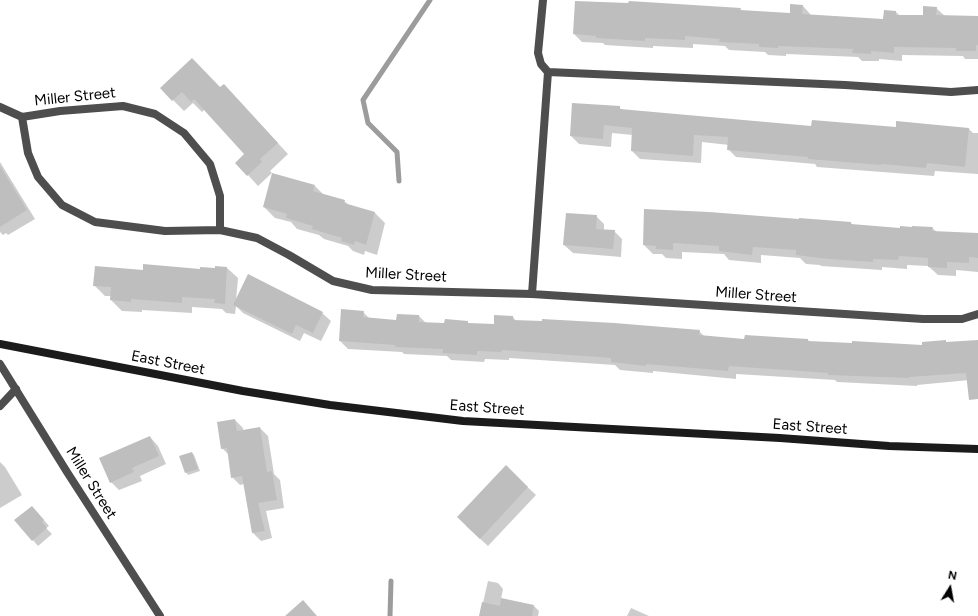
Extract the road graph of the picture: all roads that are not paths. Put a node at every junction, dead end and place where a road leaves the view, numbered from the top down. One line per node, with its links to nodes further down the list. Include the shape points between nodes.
1 (543, 0): 2 (street, via 538,53 541,64)
2 (548, 72): 3 (street, via 951,92); 7 (street)
3 (978, 90)
4 (0, 107): 5 (street, Miller Street)
5 (22, 117): 6 (street, Miller Street, via 28,153 38,177 62,204 95,222 165,231); 6 (street, Miller Street, via 123,106 155,114 184,133 210,164 220,196)
6 (220, 230): 7 (street, Miller Street, via 257,238 332,281 372,290)
7 (532, 294): 8 (street, Miller Street, via 923,319 962,319)
8 (978, 314)
9 (0, 344): 13 (main road, East Street, via 243,391 330,405 463,421)
10 (0, 364): 11 (street, Miller Street)
11 (16, 390): 12 (street); 14 (street, Miller Street)
12 (0, 406)
13 (978, 450)
14 (160, 616)

